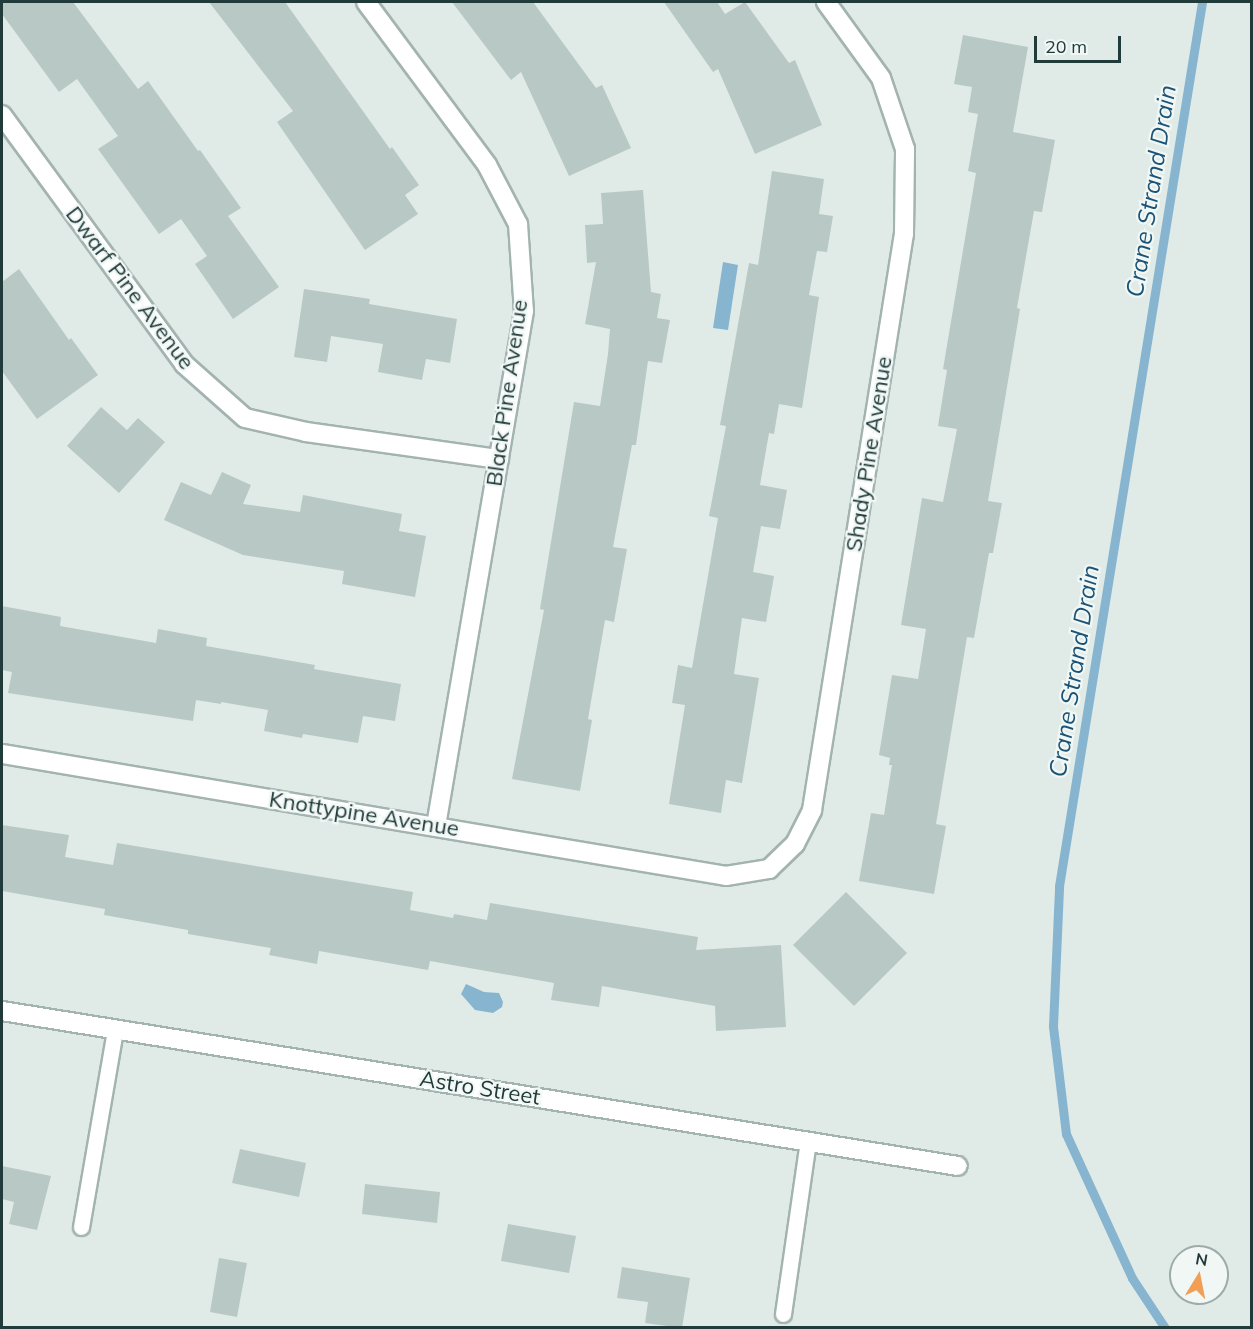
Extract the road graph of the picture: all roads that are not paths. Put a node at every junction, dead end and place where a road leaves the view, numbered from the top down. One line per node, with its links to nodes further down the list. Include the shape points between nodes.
1 (366, 2): 4 (street, Black Pine Avenue, via 487,165 518,224 524,311)
2 (826, 2): 7 (street, Shady Pine Avenue, via 881,78 905,149 904,234 812,810 795,844 769,869)
3 (2, 115): 4 (street, Dwarf Pine Avenue, via 184,364 245,418 306,432)
4 (499, 459): 6 (street, Black Pine Avenue)
5 (2, 754): 6 (street, Knottypine Avenue)
6 (436, 826): 7 (street, Knottypine Avenue)
7 (726, 876)
8 (2, 1011): 9 (street, Astro Street)
9 (115, 1029): 10 (street, Astro Street); 12 (lane)
10 (808, 1141): 11 (street, Astro Street); 13 (lane)
11 (958, 1166)
12 (81, 1227)
13 (783, 1314)

